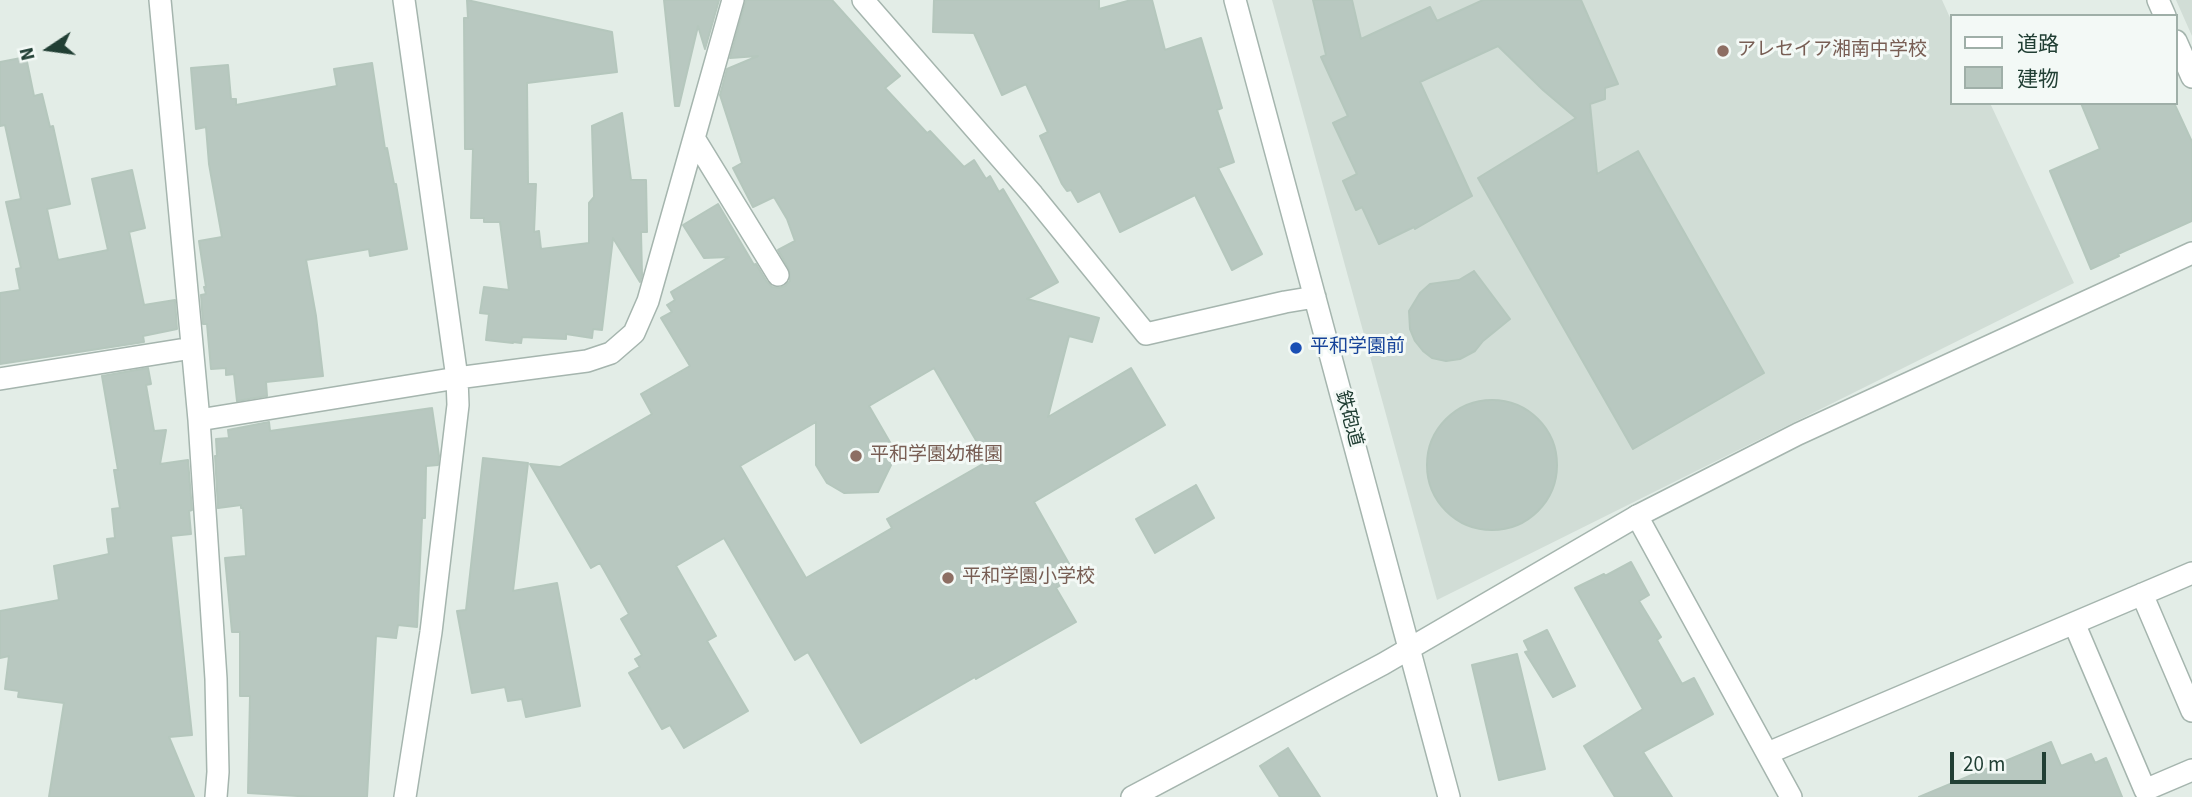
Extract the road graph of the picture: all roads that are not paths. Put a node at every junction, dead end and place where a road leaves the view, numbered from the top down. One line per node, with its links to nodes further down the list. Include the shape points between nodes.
1 (160, 0): 12 (street)
2 (404, 0): 13 (street)
3 (733, 0): 8 (street)
4 (863, 0): 11 (street, via 1033,195 1146,334)
5 (1235, 0): 11 (street, 鉄砲道)
6 (2178, 46): 7 (street)
7 (2192, 77)
8 (694, 138): 10 (street); 13 (street, via 648,301 634,332 611,353 587,360)
9 (2192, 253): 16 (street, via 1798,434)
10 (778, 275)
11 (1315, 297): 20 (street, 鉄砲道)
12 (192, 348): 14 (street); 15 (street)
13 (457, 378): 15 (street); 25 (street, via 458,405 432,618)
14 (0, 379)
15 (199, 419): 24 (street, via 216,679)
16 (1637, 516): 20 (street); 22 (street)
17 (2192, 573): 18 (street)
18 (2142, 594): 19 (street); 21 (street)
19 (2074, 623): 22 (street); 23 (street, via 2145,790)
20 (1410, 650): 26 (street); 27 (street, 鉄砲道)
21 (2192, 711)
22 (1768, 752): 28 (street)
23 (2192, 770)
24 (216, 797)
25 (405, 797)
26 (1132, 797)
27 (1449, 797)
28 (1791, 797)

